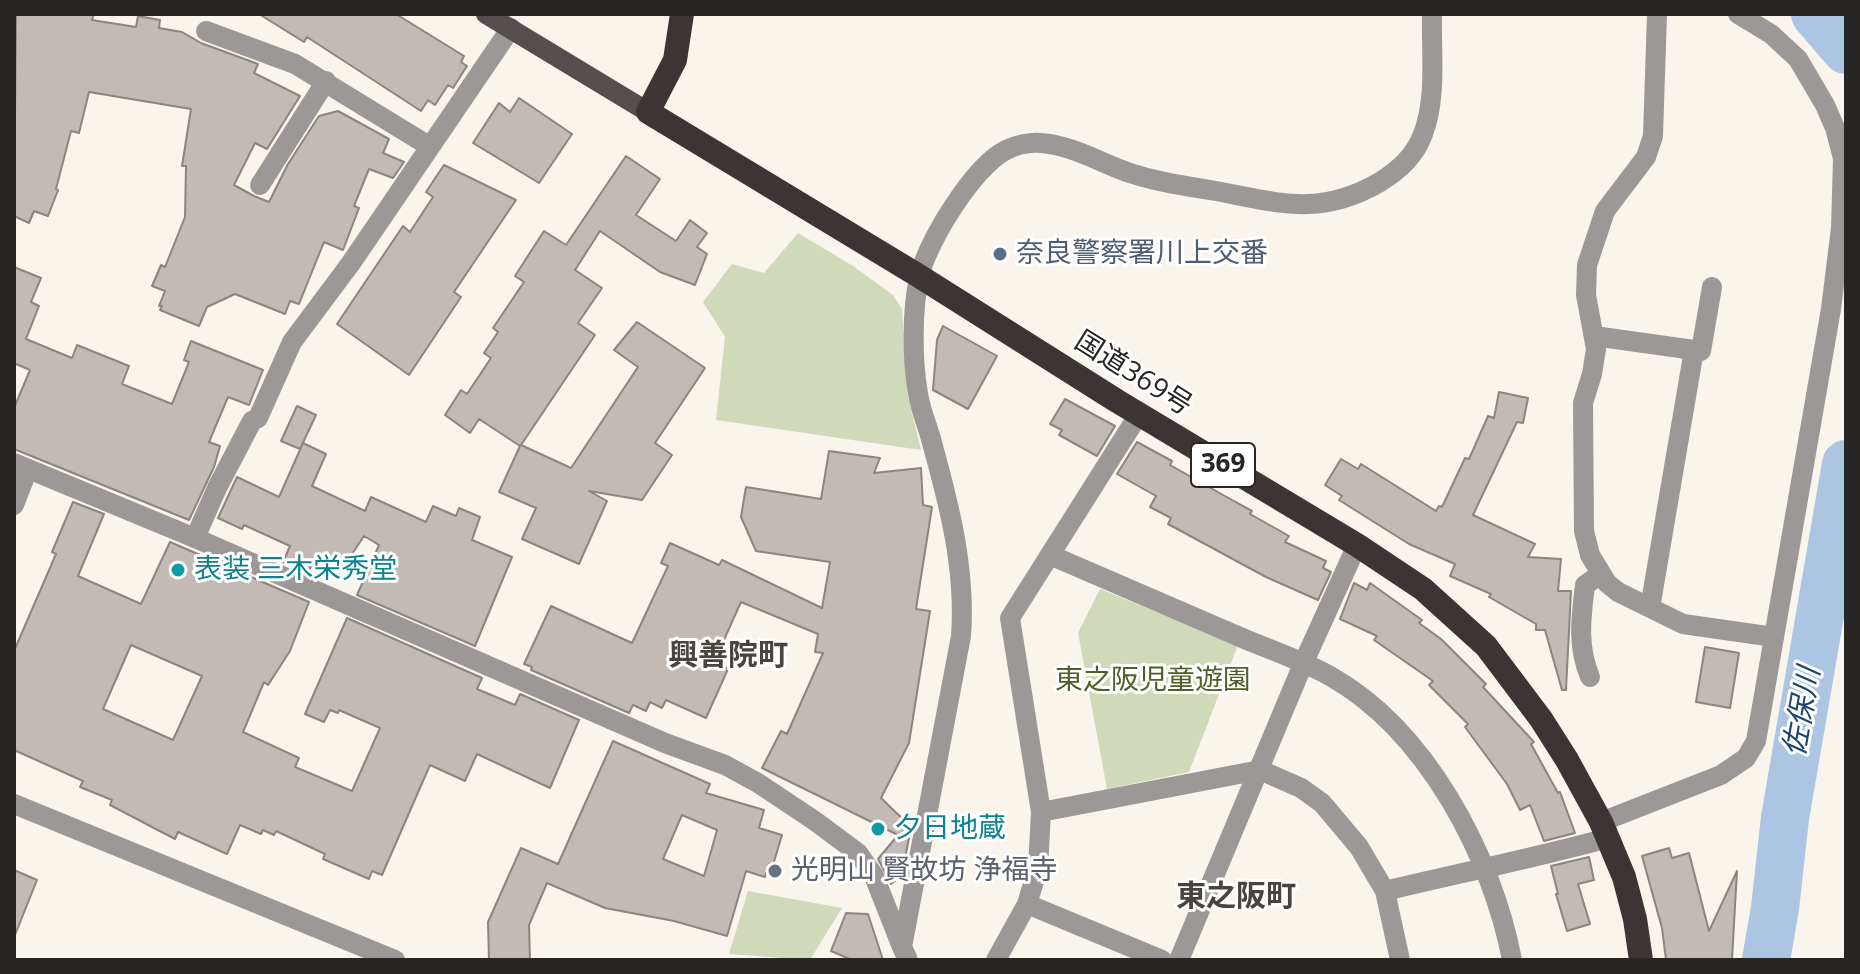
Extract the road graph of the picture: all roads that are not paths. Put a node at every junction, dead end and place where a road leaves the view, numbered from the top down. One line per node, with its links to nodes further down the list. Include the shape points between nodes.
1 (486, 14): 6 (main road)
2 (682, 14): 9 (highway, via 675,60)
3 (1432, 14): 13 (street, via 1430,114 1423,135 1413,155 1361,193 1340,201 1295,205 1159,181 1063,147 1024,144 998,156 971,182 938,229)
4 (1657, 14): 15 (street, via 1653,136 1646,157 1605,211 1587,265)
5 (1738, 14): 11 (street, via 1798,59 1825,105)
6 (511, 28): 9 (main road); 10 (street)
7 (206, 31): 8 (street)
8 (326, 81): 10 (street); 12 (street)
9 (648, 112): 13 (highway, 国道369号 / 369)
10 (429, 146): 20 (street, via 292,342)
11 (1844, 158): 25 (street, via 1831,309)
12 (260, 185)
13 (919, 276): 17 (highway, 国道369号 / 369); 35 (street, via 918,393 956,537 963,611)
14 (1712, 287): 16 (street, via 1701,351)
15 (1594, 336): 16 (street); 23 (street, via 1581,427 1584,531)
16 (1694, 350): 24 (street)
17 (1139, 414): 21 (highway, 国道369号 / 369); 22 (street)
18 (21, 466): 19 (street); 20 (street)
19 (14, 505)
20 (195, 538): 35 (street, via 758,783 858,853 874,876)
21 (1357, 545): 26 (street); 31 (highway, 国道369号 / 369, via 1423,589 1486,646 1541,719)
22 (1050, 555): 26 (street); 30 (street, via 1010,618)
23 (1601, 574): 24 (street, via 1618,592); 27 (street, via 1585,585 1582,606 1580,640)
24 (1650, 608): 25 (street, via 1683,624)
25 (1774, 637): 31 (street, via 1760,727 1746,758)
26 (1303, 664): 28 (street); 32 (street, via 1330,676 1391,724 1448,796)
27 (1590, 677)
28 (1260, 770): 30 (street); 33 (street, via 1322,803 1359,847); 39 (street)
29 (14, 804): 36 (street)
30 (1041, 812): 34 (street, via 1038,868)
31 (1605, 830): 32 (street, via 1544,856); 42 (highway, 国道369号 / 369, via 1624,877)
32 (1484, 867): 33 (street); 41 (street)
33 (1385, 891): 40 (street)
34 (1027, 904): 37 (street); 38 (street)
35 (905, 954)
36 (395, 960)
37 (996, 960)
38 (1162, 960)
39 (1179, 960)
40 (1400, 960)
41 (1512, 960)
42 (1641, 960)

